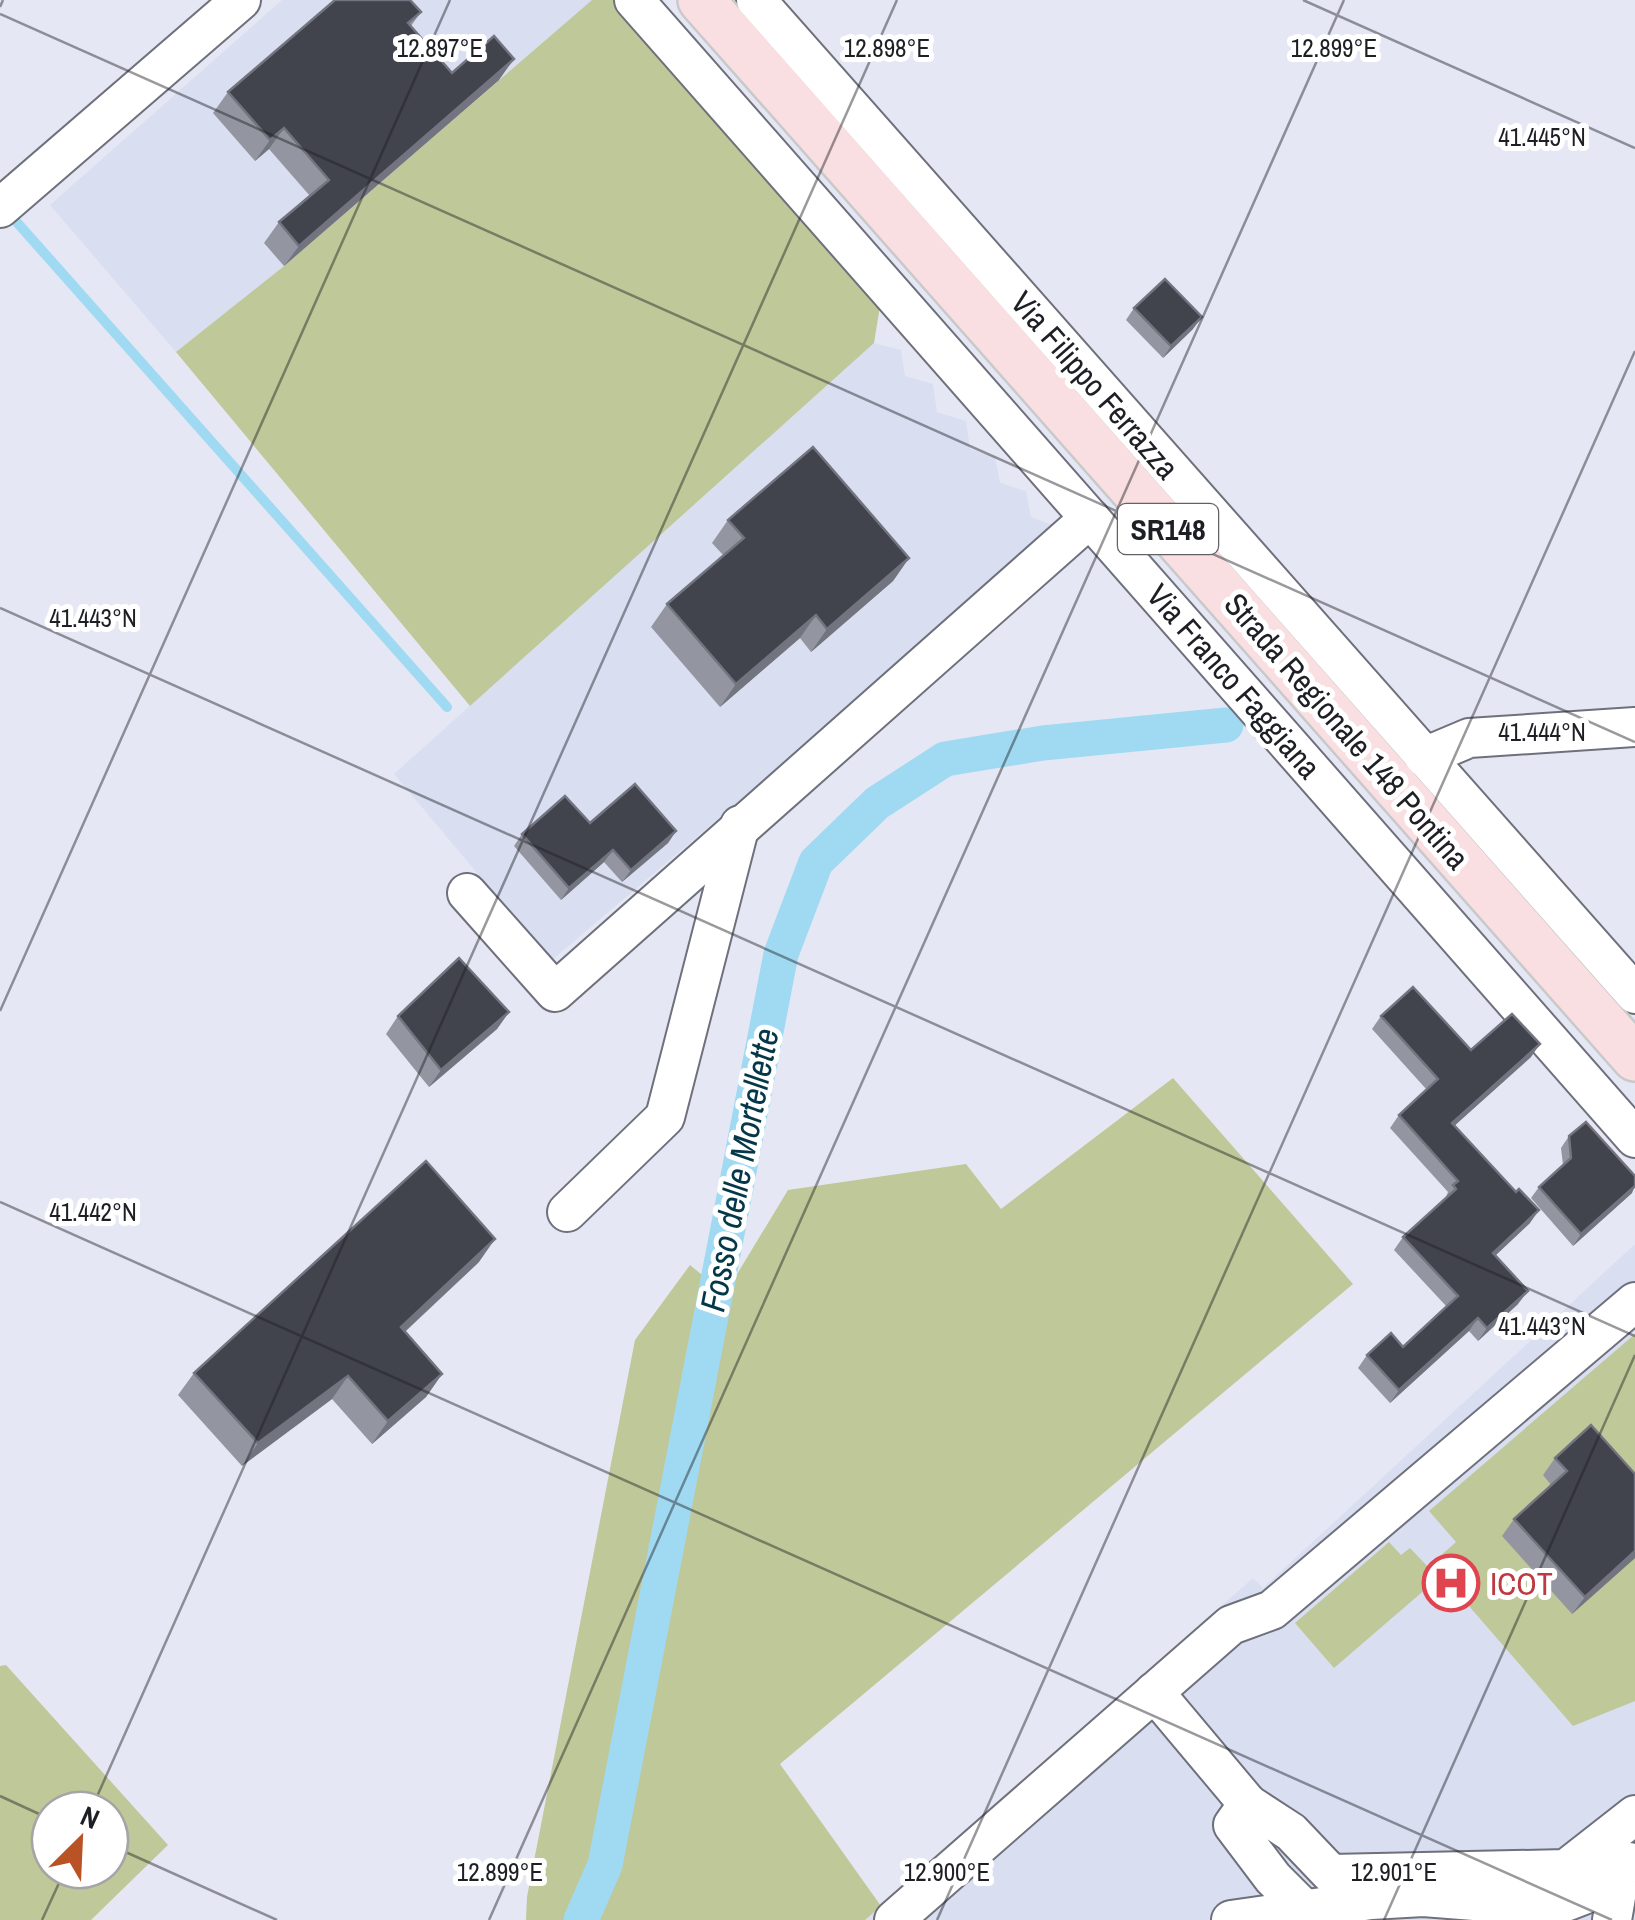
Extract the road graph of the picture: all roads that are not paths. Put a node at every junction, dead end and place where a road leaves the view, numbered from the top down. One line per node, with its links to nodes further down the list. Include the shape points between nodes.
1 (241, 0): 5 (street)
2 (634, 0): 6 (street, Via Franco Faggiana)
3 (700, 0): 12 (main road, Strada Regionale 148 Pontina / SR148)
4 (756, 0): 8 (street, Via Filippo Ferrazza)
5 (0, 208)
6 (1090, 518): 9 (street); 13 (street, Via Franco Faggiana)
7 (1635, 727): 8 (street, via 1469,738)
8 (1424, 757): 11 (street, Via Filippo Ferrazza)
9 (740, 825): 10 (street, via 556,992); 14 (street, via 665,1117)
10 (468, 893)
11 (1635, 994)
12 (1635, 1058)
13 (1635, 1138)
14 (567, 1212)
15 (1635, 1302): 16 (street, via 1272,1610 1231,1625)
16 (1154, 1692): 17 (street); 21 (street)
17 (1240, 1814): 18 (street, via 1290,1832 1331,1874 1566,1869); 20 (street)
18 (1635, 1816)
19 (1617, 1895): 20 (street, via 1594,1891 1560,1904 1524,1906 1423,1897)
20 (1290, 1913): 22 (street)
21 (894, 1920)
22 (1231, 1920)

